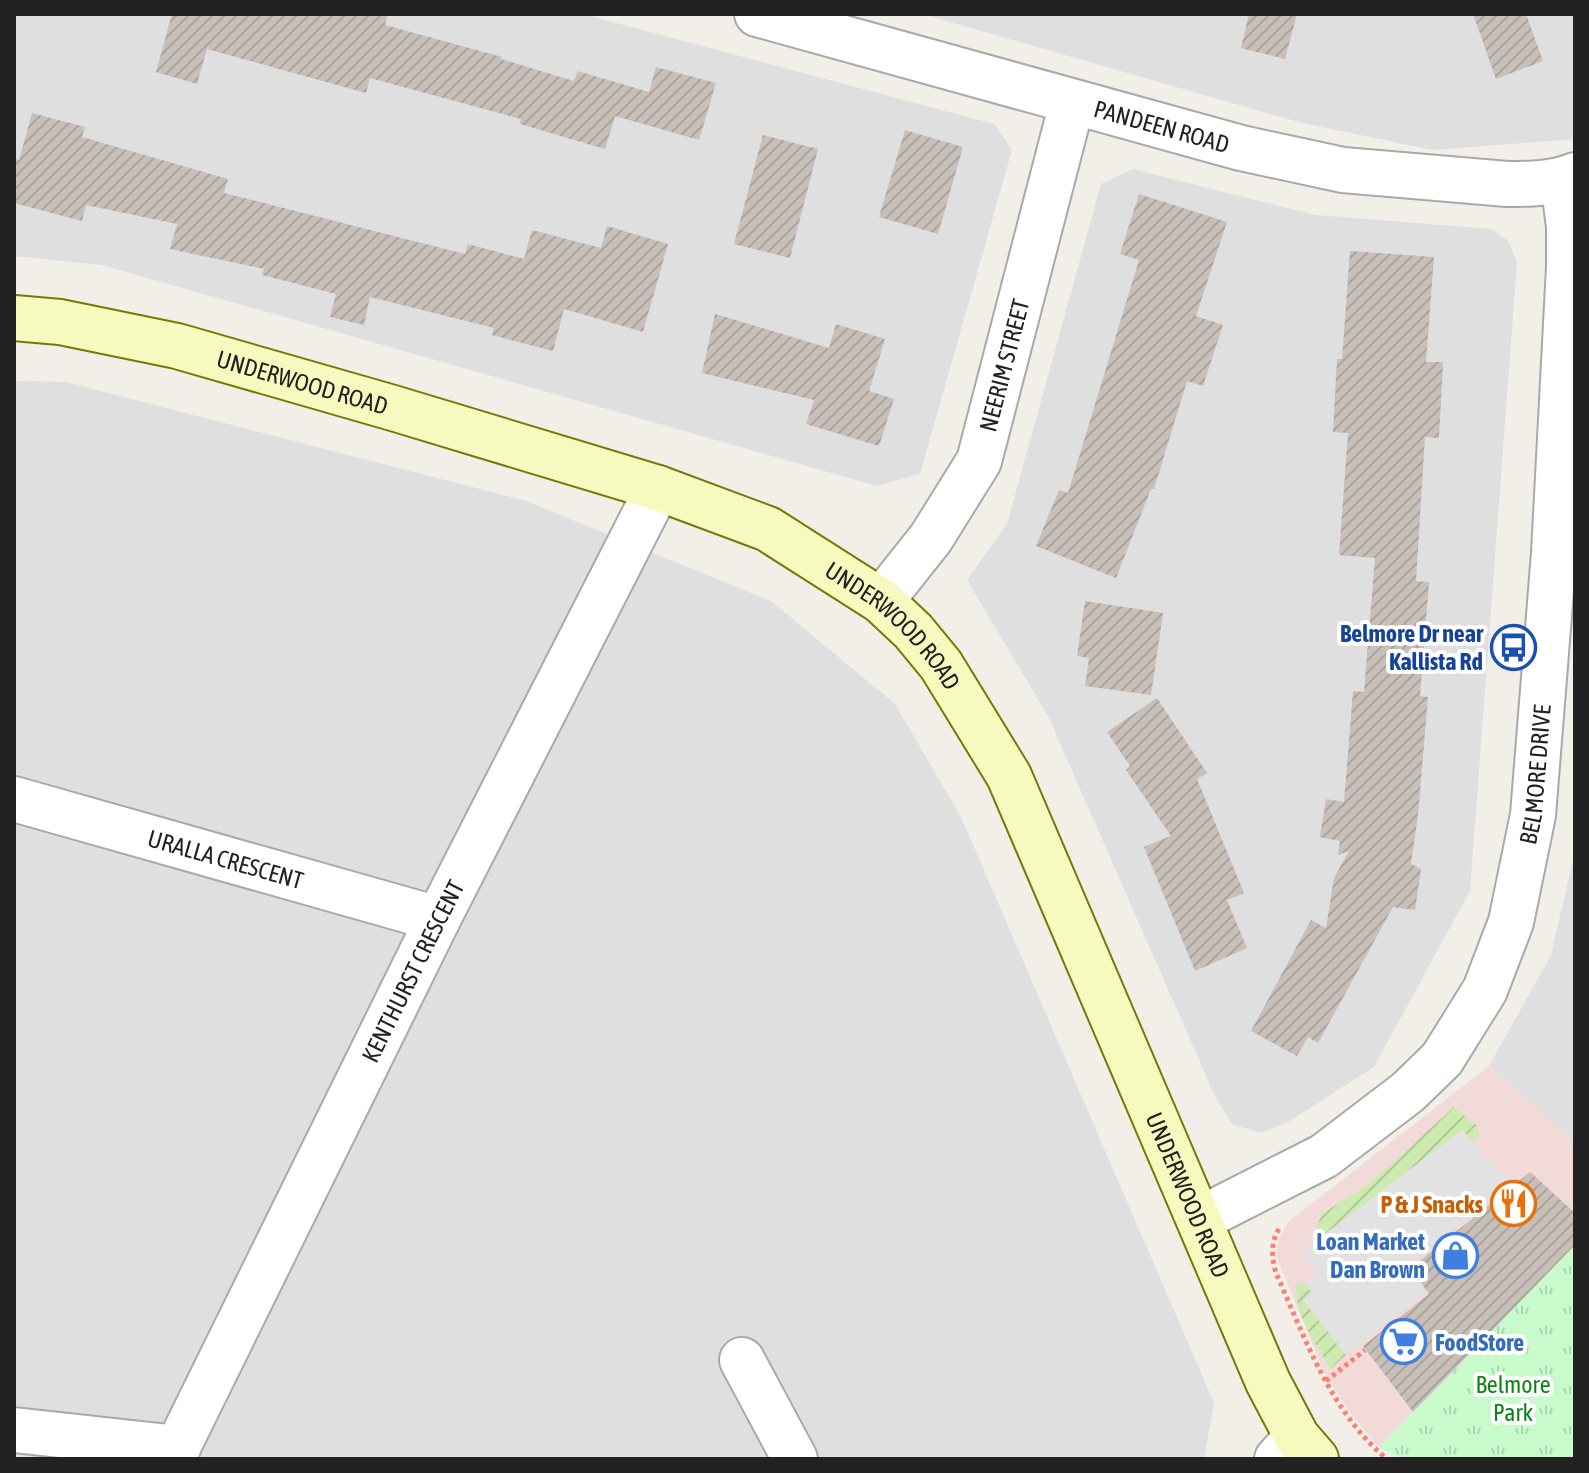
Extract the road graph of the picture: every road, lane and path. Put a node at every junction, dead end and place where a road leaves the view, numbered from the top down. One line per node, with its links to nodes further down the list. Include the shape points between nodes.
1 (757, 14): 2 (street, PANDEEN ROAD)
2 (1072, 103): 3 (street, PANDEEN ROAD, via 1343,170 1507,184); 7 (street, NEERIM STREET, via 979,461 931,538)
3 (1569, 178): 6 (street, BELMORE DRIVE)
4 (14, 318): 5 (street, UNDERWOOD ROAD, via 177,346)
5 (658, 488): 7 (street, UNDERWOOD ROAD, via 768,529); 9 (street, KENTHURST CRESCENT)
6 (1564, 554): 10 (street, BELMORE DRIVE, via 1533,815 1511,922 1485,990 1442,1059 1408,1092 1324,1156)
7 (881, 601): 10 (street, UNDERWOOD ROAD, via 941,665 1009,776)
8 (14, 799): 9 (street, URALLA CRESCENT)
9 (438, 919): 17 (street, KENTHURST CRESCENT)
10 (1200, 1219): 16 (street, UNDERWOOD ROAD)
11 (1272, 1257): 14 (path)
12 (1365, 1350): 14 (path)
13 (742, 1360): 18 (street)
14 (1326, 1381): 19 (path, via 1361,1434)
15 (14, 1430): 17 (street)
16 (1297, 1452)
17 (175, 1453)
18 (795, 1459)
19 (1387, 1459)

